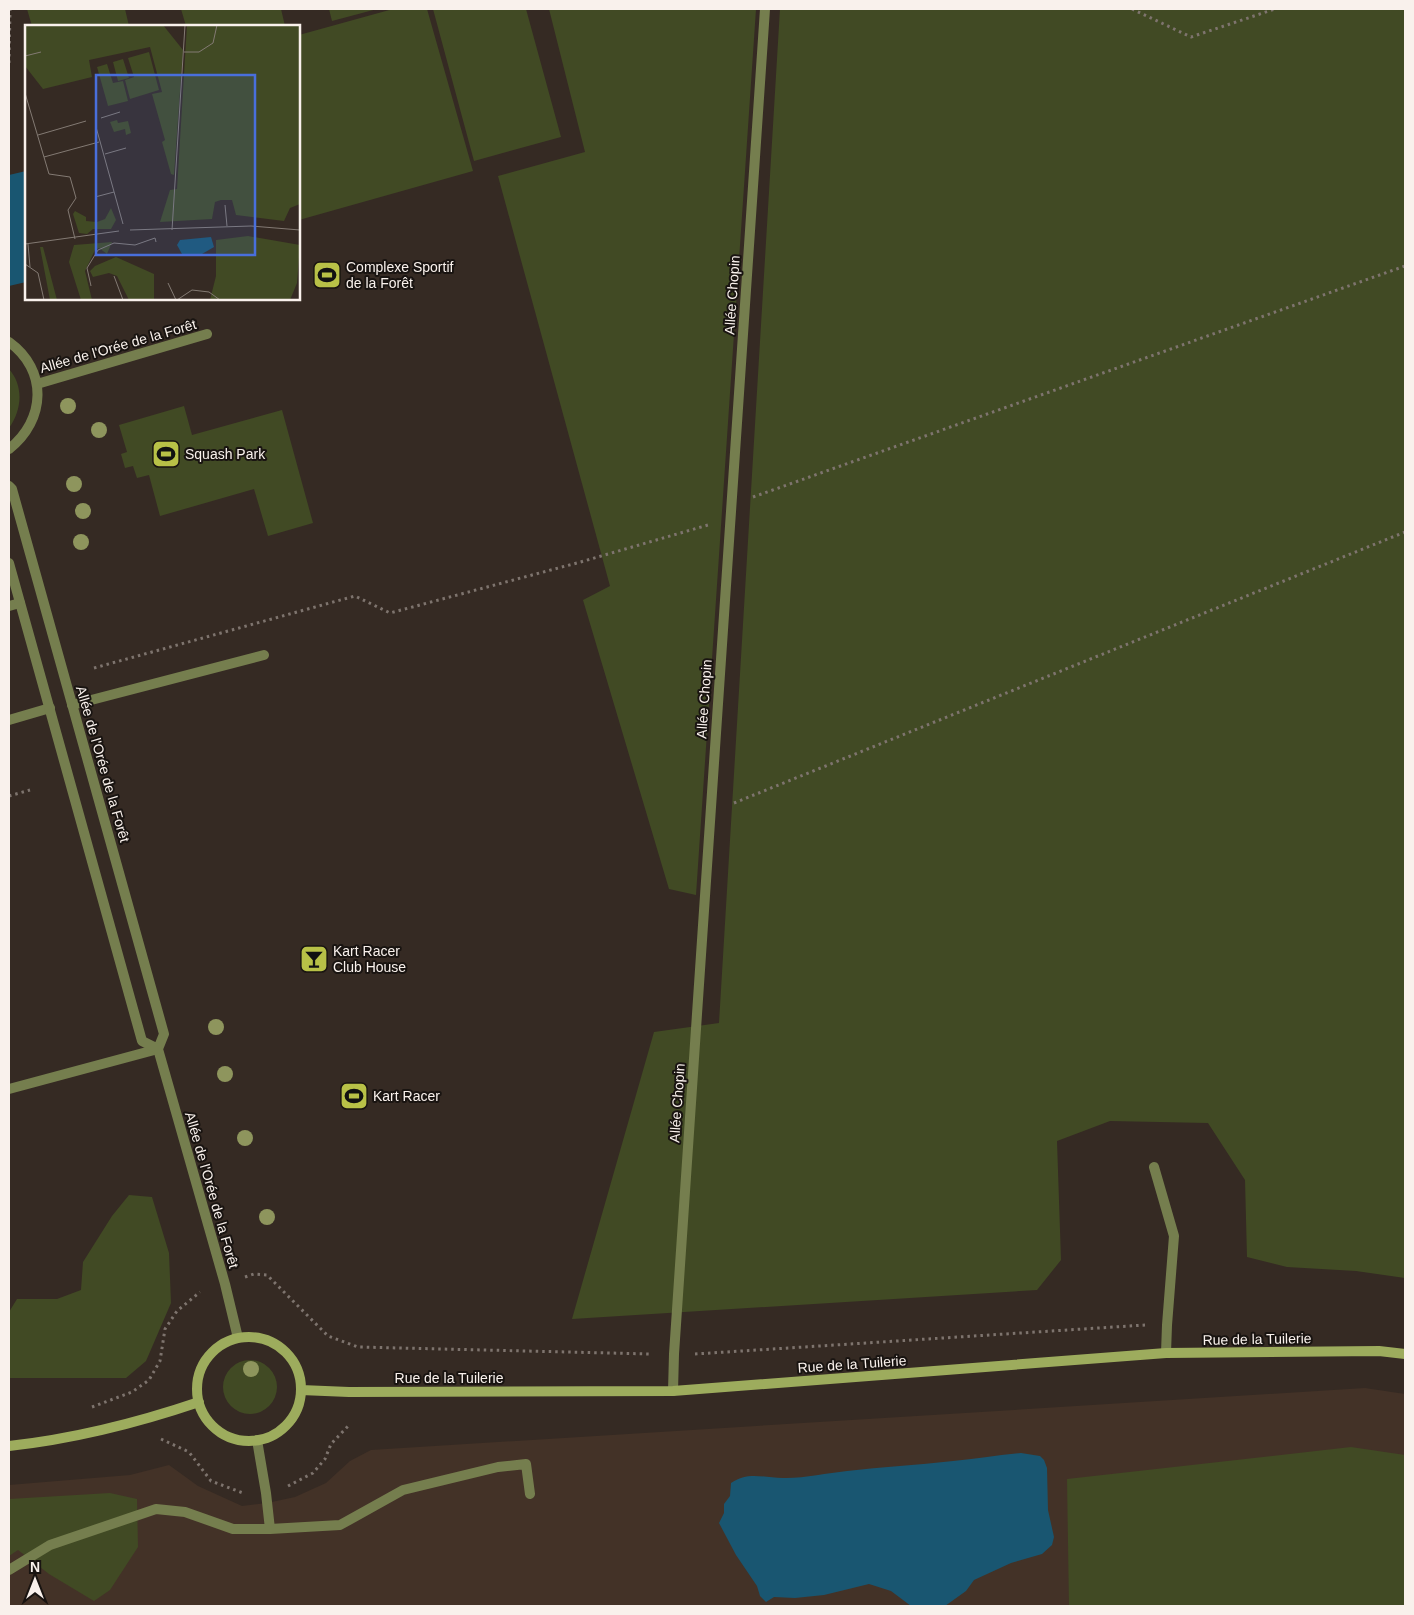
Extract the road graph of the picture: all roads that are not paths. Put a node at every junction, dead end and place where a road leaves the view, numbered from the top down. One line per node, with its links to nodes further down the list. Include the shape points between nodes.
1 (765, 9): 21 (street, Allée Chopin)
2 (208, 334): 4 (street, Allée de l'Orée de la Forêt)
3 (9, 342): 4 (street, Allée de l'Orée de la Forêt, via 30,365)
4 (37, 384): 5 (street, Allée de l'Orée de la Forêt, via 35,415 19,441)
5 (9, 449)
6 (9, 486): 11 (street, Allée de l'Orée de la Forêt)
7 (9, 563): 8 (street)
8 (20, 603): 9 (street); 12 (street)
9 (9, 606)
10 (264, 655): 11 (street)
11 (72, 705): 14 (street, Allée de l'Orée de la Forêt, via 164,1034)
12 (50, 708): 13 (street); 14 (street, via 142,1041)
13 (9, 720)
14 (158, 1049): 15 (street); 17 (street, Allée de l'Orée de la Forêt)
15 (9, 1090)
16 (1154, 1167): 18 (street, via 1174,1236)
17 (238, 1338): 20 (street, via 254,1337 282,1349 293,1360); 22 (street, via 222,1344 201,1369 197,1386)
18 (1166, 1353): 19 (street, Rue de la Tuilerie, via 1379,1351); 21 (street, Rue de la Tuilerie)
19 (1405, 1354)
20 (301, 1390): 21 (street, Rue de la Tuilerie); 23 (street, via 299,1404 283,1428)
21 (673, 1391)
22 (199, 1402): 23 (street, via 214,1428 227,1436); 24 (street, via 158,1416 61,1439)
23 (257, 1440): 26 (street)
24 (9, 1446)
25 (530, 1494): 26 (street, via 526,1464 498,1466 403,1490 340,1525)
26 (270, 1529): 27 (street, via 233,1529 185,1512 156,1509 50,1545)
27 (9, 1570)

